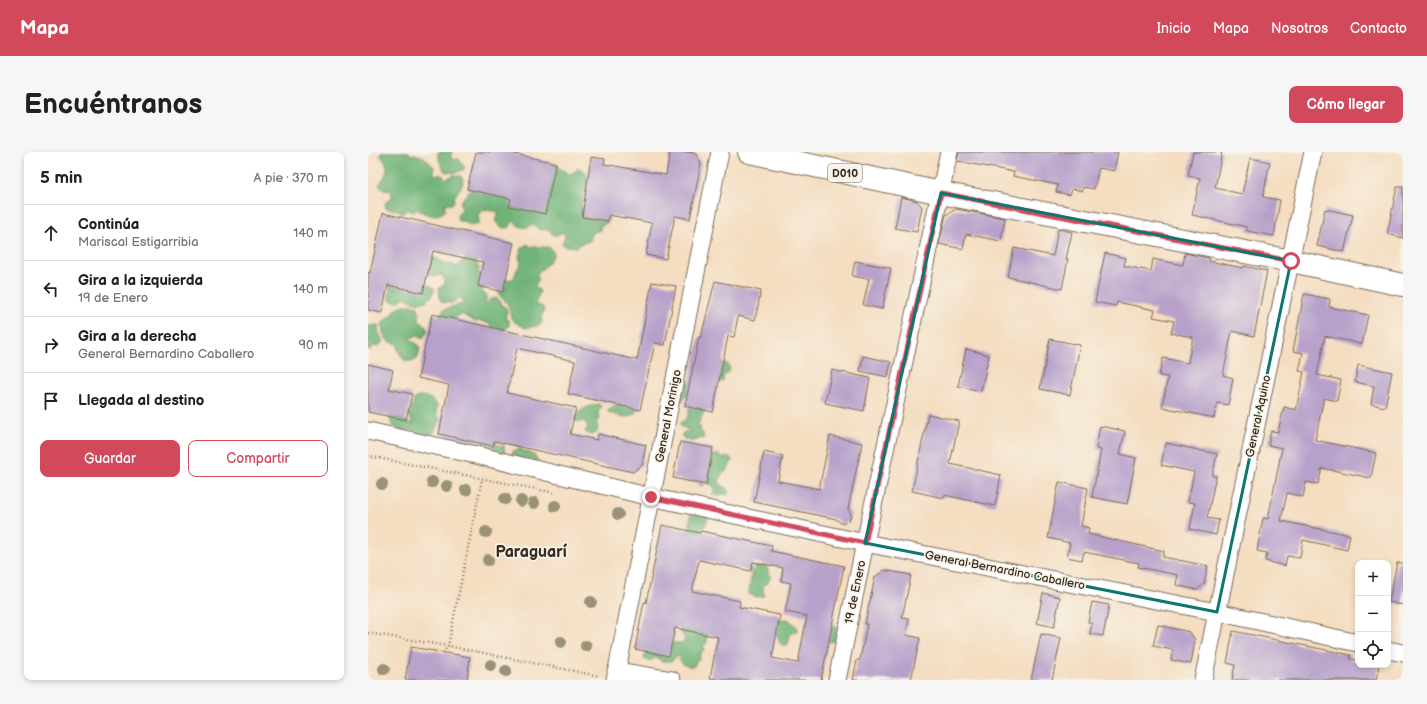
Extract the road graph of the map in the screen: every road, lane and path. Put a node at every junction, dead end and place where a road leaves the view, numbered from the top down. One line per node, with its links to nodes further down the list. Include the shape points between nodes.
1 (720, 152): 12 (street, General Morinigo)
2 (749, 152): 5 (main road, D010)
3 (949, 152): 5 (street, 19 de Enero)
4 (1313, 152): 6 (street, General Aquino)
5 (941, 193): 6 (main road, D010); 13 (street, 19 de Enero)
6 (1291, 261): 7 (main road, D010); 14 (street, General Aquino)
7 (1403, 285)
8 (368, 432): 12 (street, General Bernardino Caballero)
9 (368, 456): 10 (path)
10 (482, 479): 11 (path); 17 (path)
11 (560, 494)
12 (651, 497): 13 (street, General Bernardino Caballero); 21 (street, General Morinigo)
13 (865, 543): 14 (street, General Bernardino Caballero); 23 (street, 19 de Enero)
14 (1217, 612): 16 (street, General Bernardino Caballero); 24 (street, General Aquino)
15 (368, 633): 17 (path)
16 (1355, 643)
17 (448, 646): 19 (path); 21 (path)
18 (1391, 651): 20 (street)
19 (443, 653)
20 (1403, 654)
21 (612, 676): 22 (street)
22 (672, 680)
23 (837, 680)
24 (1203, 680)

